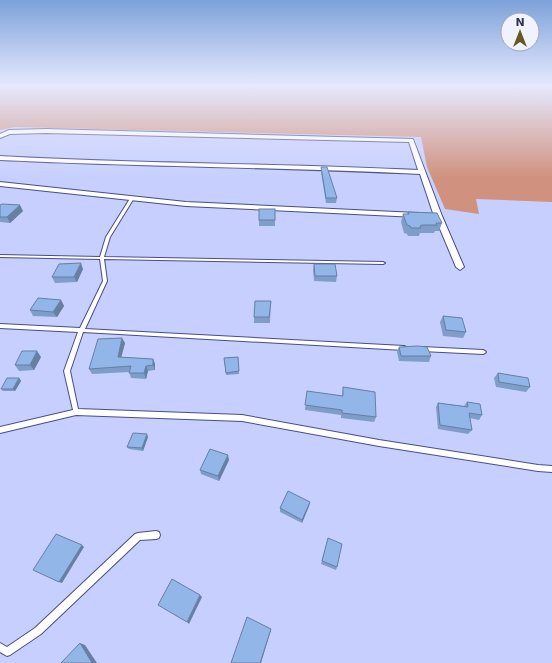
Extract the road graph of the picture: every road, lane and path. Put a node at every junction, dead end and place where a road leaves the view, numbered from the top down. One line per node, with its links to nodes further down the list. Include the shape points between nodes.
1 (0, 136): 3 (street, via 9,132 46,130 397,138 411,140)
2 (0, 158): 3 (street)
3 (422, 172): 6 (street)
4 (0, 184): 5 (street)
5 (132, 198): 6 (street, via 186,204); 8 (lane, via 108,237)
6 (430, 215): 10 (street)
7 (0, 256): 8 (lane)
8 (102, 258): 9 (lane); 12 (lane, via 104,281)
9 (383, 263)
10 (460, 267)
11 (0, 326): 12 (lane)
12 (81, 331): 13 (lane); 16 (lane, via 67,371)
13 (412, 348)
14 (420, 348): 15 (lane)
15 (483, 352)
16 (76, 412): 17 (lane); 18 (lane, via 242,418 379,443)
17 (0, 430)
18 (552, 468)
19 (156, 535): 20 (lane, via 138,537 38,631 8,652)
20 (0, 647)

